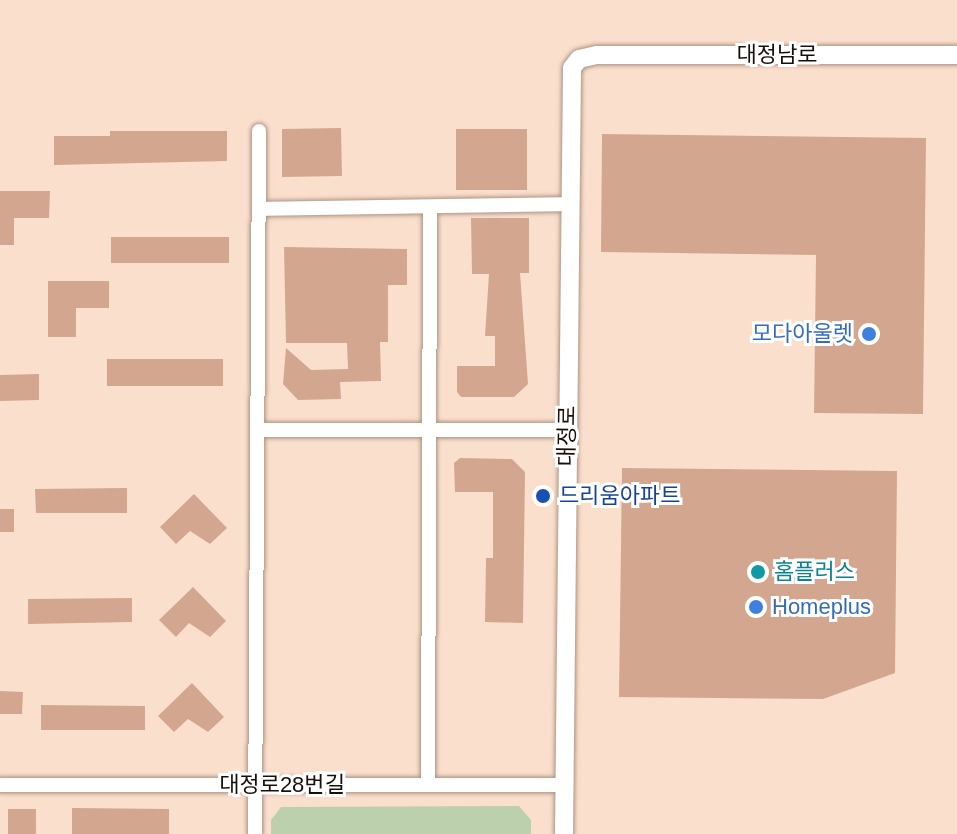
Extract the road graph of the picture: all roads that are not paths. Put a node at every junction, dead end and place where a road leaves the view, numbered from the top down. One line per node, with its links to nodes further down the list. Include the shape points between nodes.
1 (597, 55): 2 (street, 대정남로); 4 (street, 대정로, via 579,59 569,78)
2 (957, 55)
3 (259, 131): 5 (street)
4 (568, 204): 6 (street, via 447,204); 9 (street, 대정로)
5 (259, 209): 6 (street); 7 (street)
6 (430, 209): 8 (street)
7 (257, 430): 8 (street); 11 (street)
8 (429, 430): 9 (street); 12 (street)
9 (567, 430): 13 (street, 대정로)
10 (0, 785): 11 (street, 대정로28번길)
11 (255, 785): 12 (street, 대정로28번길); 14 (street)
12 (428, 785): 13 (street, 대정로28번길)
13 (565, 785): 15 (street, 대정로)
14 (255, 834)
15 (564, 834)

